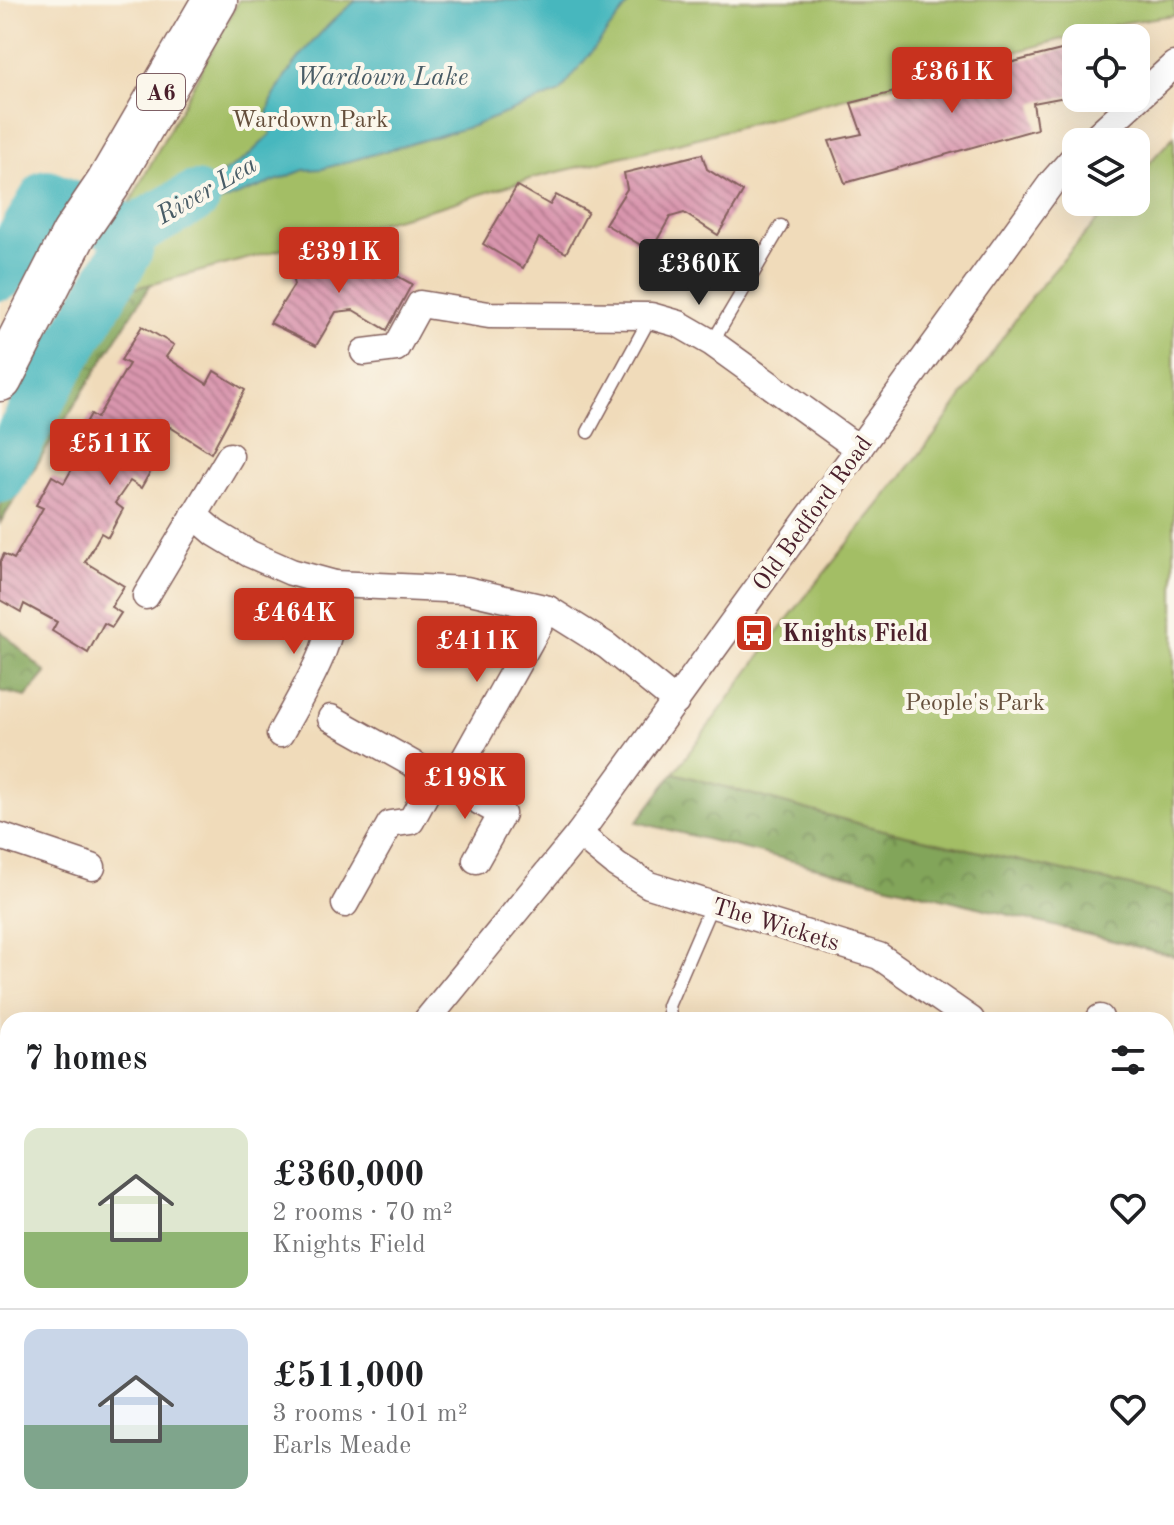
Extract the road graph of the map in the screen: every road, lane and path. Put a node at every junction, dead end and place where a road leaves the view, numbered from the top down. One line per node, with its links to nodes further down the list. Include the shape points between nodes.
1 (215, 0): 9 (highway, A6, via 74,234)
2 (1174, 65): 3 (street)
3 (1105, 128)
4 (1062, 171): 11 (street, Old Bedford Road)
5 (781, 226): 7 (lane)
6 (651, 316): 7 (street, via 679,324); 8 (street, via 489,315 420,304 396,348); 10 (lane)
7 (712, 343): 11 (street)
8 (364, 352)
9 (0, 379)
10 (588, 432)
11 (859, 449): 17 (street, Old Bedford Road)
12 (230, 456): 13 (street)
13 (194, 515): 14 (street, via 250,554); 15 (street)
14 (335, 584): 16 (street, via 466,590); 19 (street, via 336,608 325,651)
15 (146, 596)
16 (548, 609): 17 (street, via 607,646); 20 (street)
17 (676, 702): 21 (street, Old Bedford Road)
18 (331, 718): 20 (street)
19 (280, 734)
20 (443, 779): 23 (street, via 502,814); 25 (street, via 411,821 390,824)
21 (579, 834): 26 (street, The Wickets, via 649,885); 27 (street, Old Bedford Road)
22 (0, 836): 24 (street)
23 (476, 860)
24 (92, 867)
25 (345, 904)
26 (712, 904): 28 (lane); 29 (street, The Wickets, via 879,956)
27 (434, 1012)
28 (669, 1012)
29 (960, 1012)

